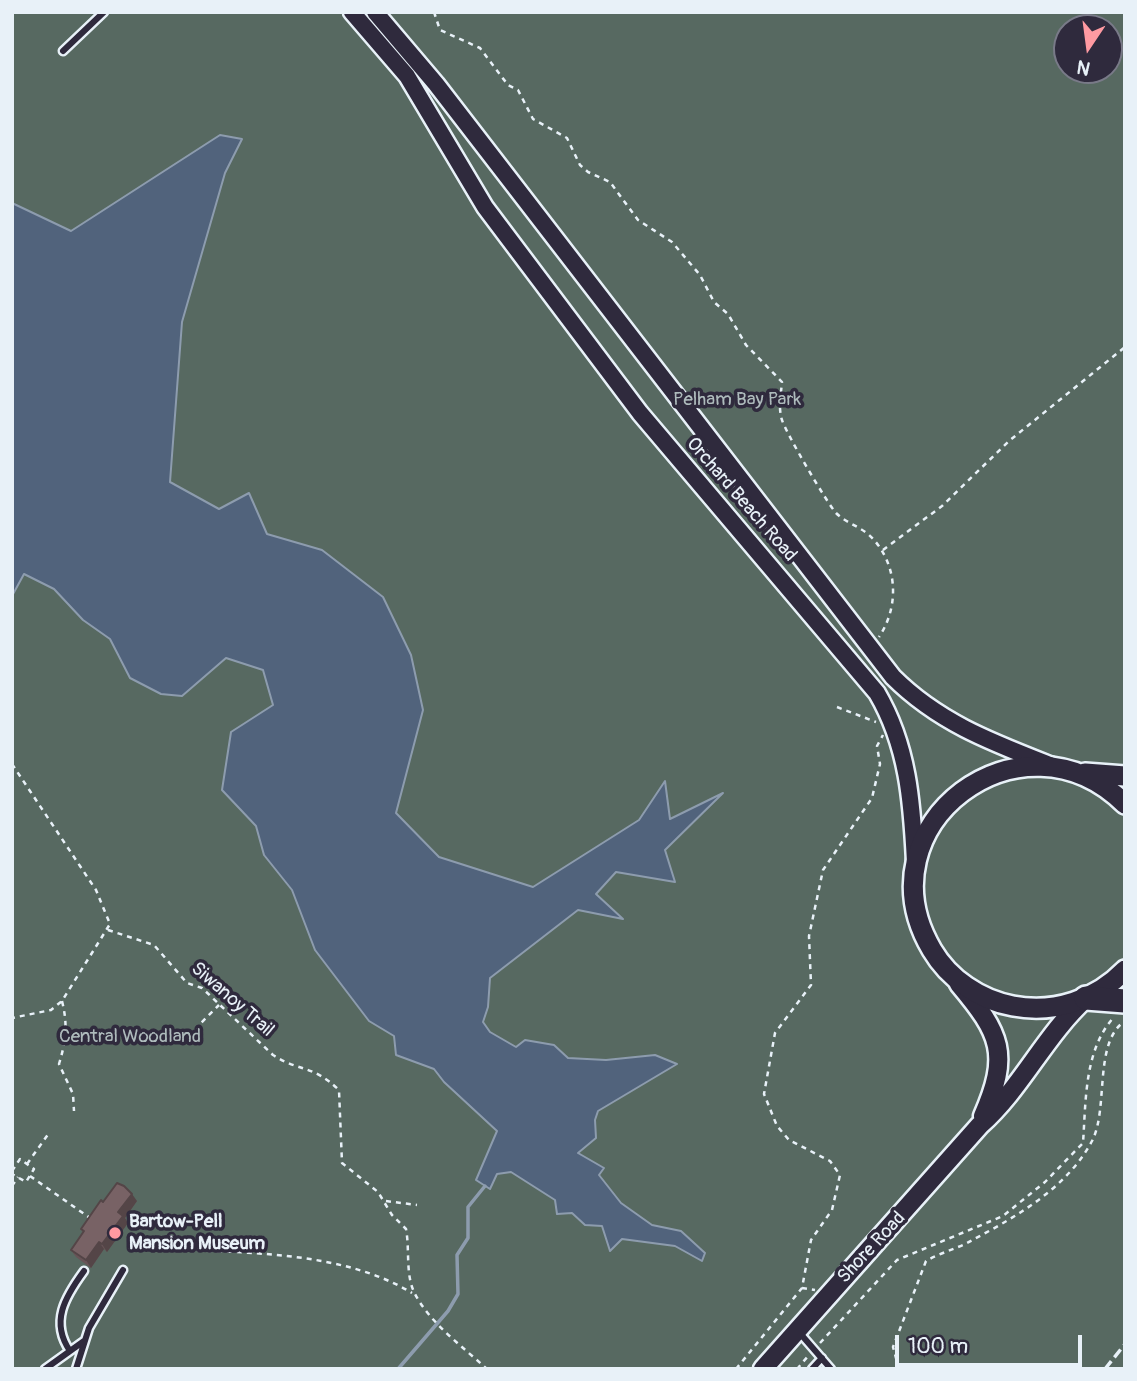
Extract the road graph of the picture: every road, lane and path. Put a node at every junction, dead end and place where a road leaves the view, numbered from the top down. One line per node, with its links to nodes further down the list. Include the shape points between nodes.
1 (104, 12): 5 (lane)
2 (352, 12): 10 (street, Orchard Beach Road, via 421,96 478,197 528,266 689,473 862,673)
3 (374, 12): 8 (street, Orchard Beach Road, via 436,84)
4 (434, 12): 7 (path, via 440,30 480,48 508,85 518,90 533,119 567,138 580,165 610,182 638,220 687,259 714,302 729,314 746,345 782,382 781,418 836,513)
5 (63, 51)
6 (1125, 347): 7 (path, via 1009,441 943,506)
7 (883, 550): 8 (path, via 894,579 889,616)
8 (871, 650): 12 (street, Orchard Beach Road, via 904,688 944,719 975,736)
9 (837, 707): 10 (path, via 877,723)
10 (891, 719): 15 (street, Orchard Beach Road, via 909,781); 50 (path, via 877,746 880,764 872,798 823,870 808,936 811,985 775,1033 764,1094 777,1126 789,1139 830,1161 840,1175 838,1193 811,1240 802,1288)
11 (12, 764): 16 (path, via 96,890 110,924)
12 (1064, 769): 13 (main road); 14 (main road, via 1101,785); 15 (main road, via 1013,768 961,791 931,825)
13 (1125, 776)
14 (1125, 804)
15 (916, 867): 18 (main road, via 918,917 928,944)
16 (108, 930): 20 (path); 21 (path, Siwanoy Trail, via 154,945 187,983 202,988)
17 (1125, 970): 19 (main road)
18 (950, 973): 19 (main road, via 987,998 1019,1007 1054,1007); 27 (main road, Shore Road, via 985,1017 1000,1058 996,1086)
19 (1086, 998): 22 (highway); 27 (main road, Shore Road, via 1065,1017 996,1111)
20 (62, 1001): 23 (path, via 51,1010); 26 (path, via 67,1022 59,1065 73,1094)
21 (219, 1005): 25 (path); 35 (path, Siwanoy Trail, via 273,1055 323,1074 339,1090 342,1163)
22 (1122, 1006): 44 (path, via 1101,1032 1087,1085 1083,1143 1003,1216 897,1260)
23 (12, 1018)
24 (1125, 1021): 55 (path, via 1113,1033 1106,1057 1093,1141 1042,1198 926,1261 893,1347)
25 (191, 1039)
26 (74, 1111)
27 (980, 1125): 42 (main road, Shore Road)
28 (49, 1133): 29 (path)
29 (27, 1164): 30 (path, via 20,1160); 32 (path, via 34,1169)
30 (14, 1165): 31 (path)
31 (12, 1172): 33 (path)
32 (30, 1175): 33 (path, via 26,1182); 37 (path)
33 (18, 1178): 34 (path)
34 (12, 1186)
35 (384, 1201): 36 (path); 41 (path, Siwanoy Trail, via 406,1229)
36 (417, 1205)
37 (95, 1222)
38 (167, 1249): 41 (path, via 281,1256 362,1270)
39 (123, 1270): 43 (lane)
40 (84, 1272): 45 (lane, via 67,1296 60,1320 60,1334)
41 (414, 1294): 49 (path, Siwanoy Trail)
42 (797, 1329): 44 (lane); 51 (main road, Shore Road)
43 (85, 1340): 45 (lane); 48 (lane)
44 (814, 1349): 46 (lane); 52 (path)
45 (70, 1351): 47 (lane)
46 (822, 1358): 53 (lane); 54 (lane)
47 (45, 1369)
48 (76, 1369)
49 (487, 1369)
50 (736, 1369)
51 (763, 1369)
52 (797, 1369)
53 (812, 1369)
54 (831, 1369)
55 (899, 1369)

